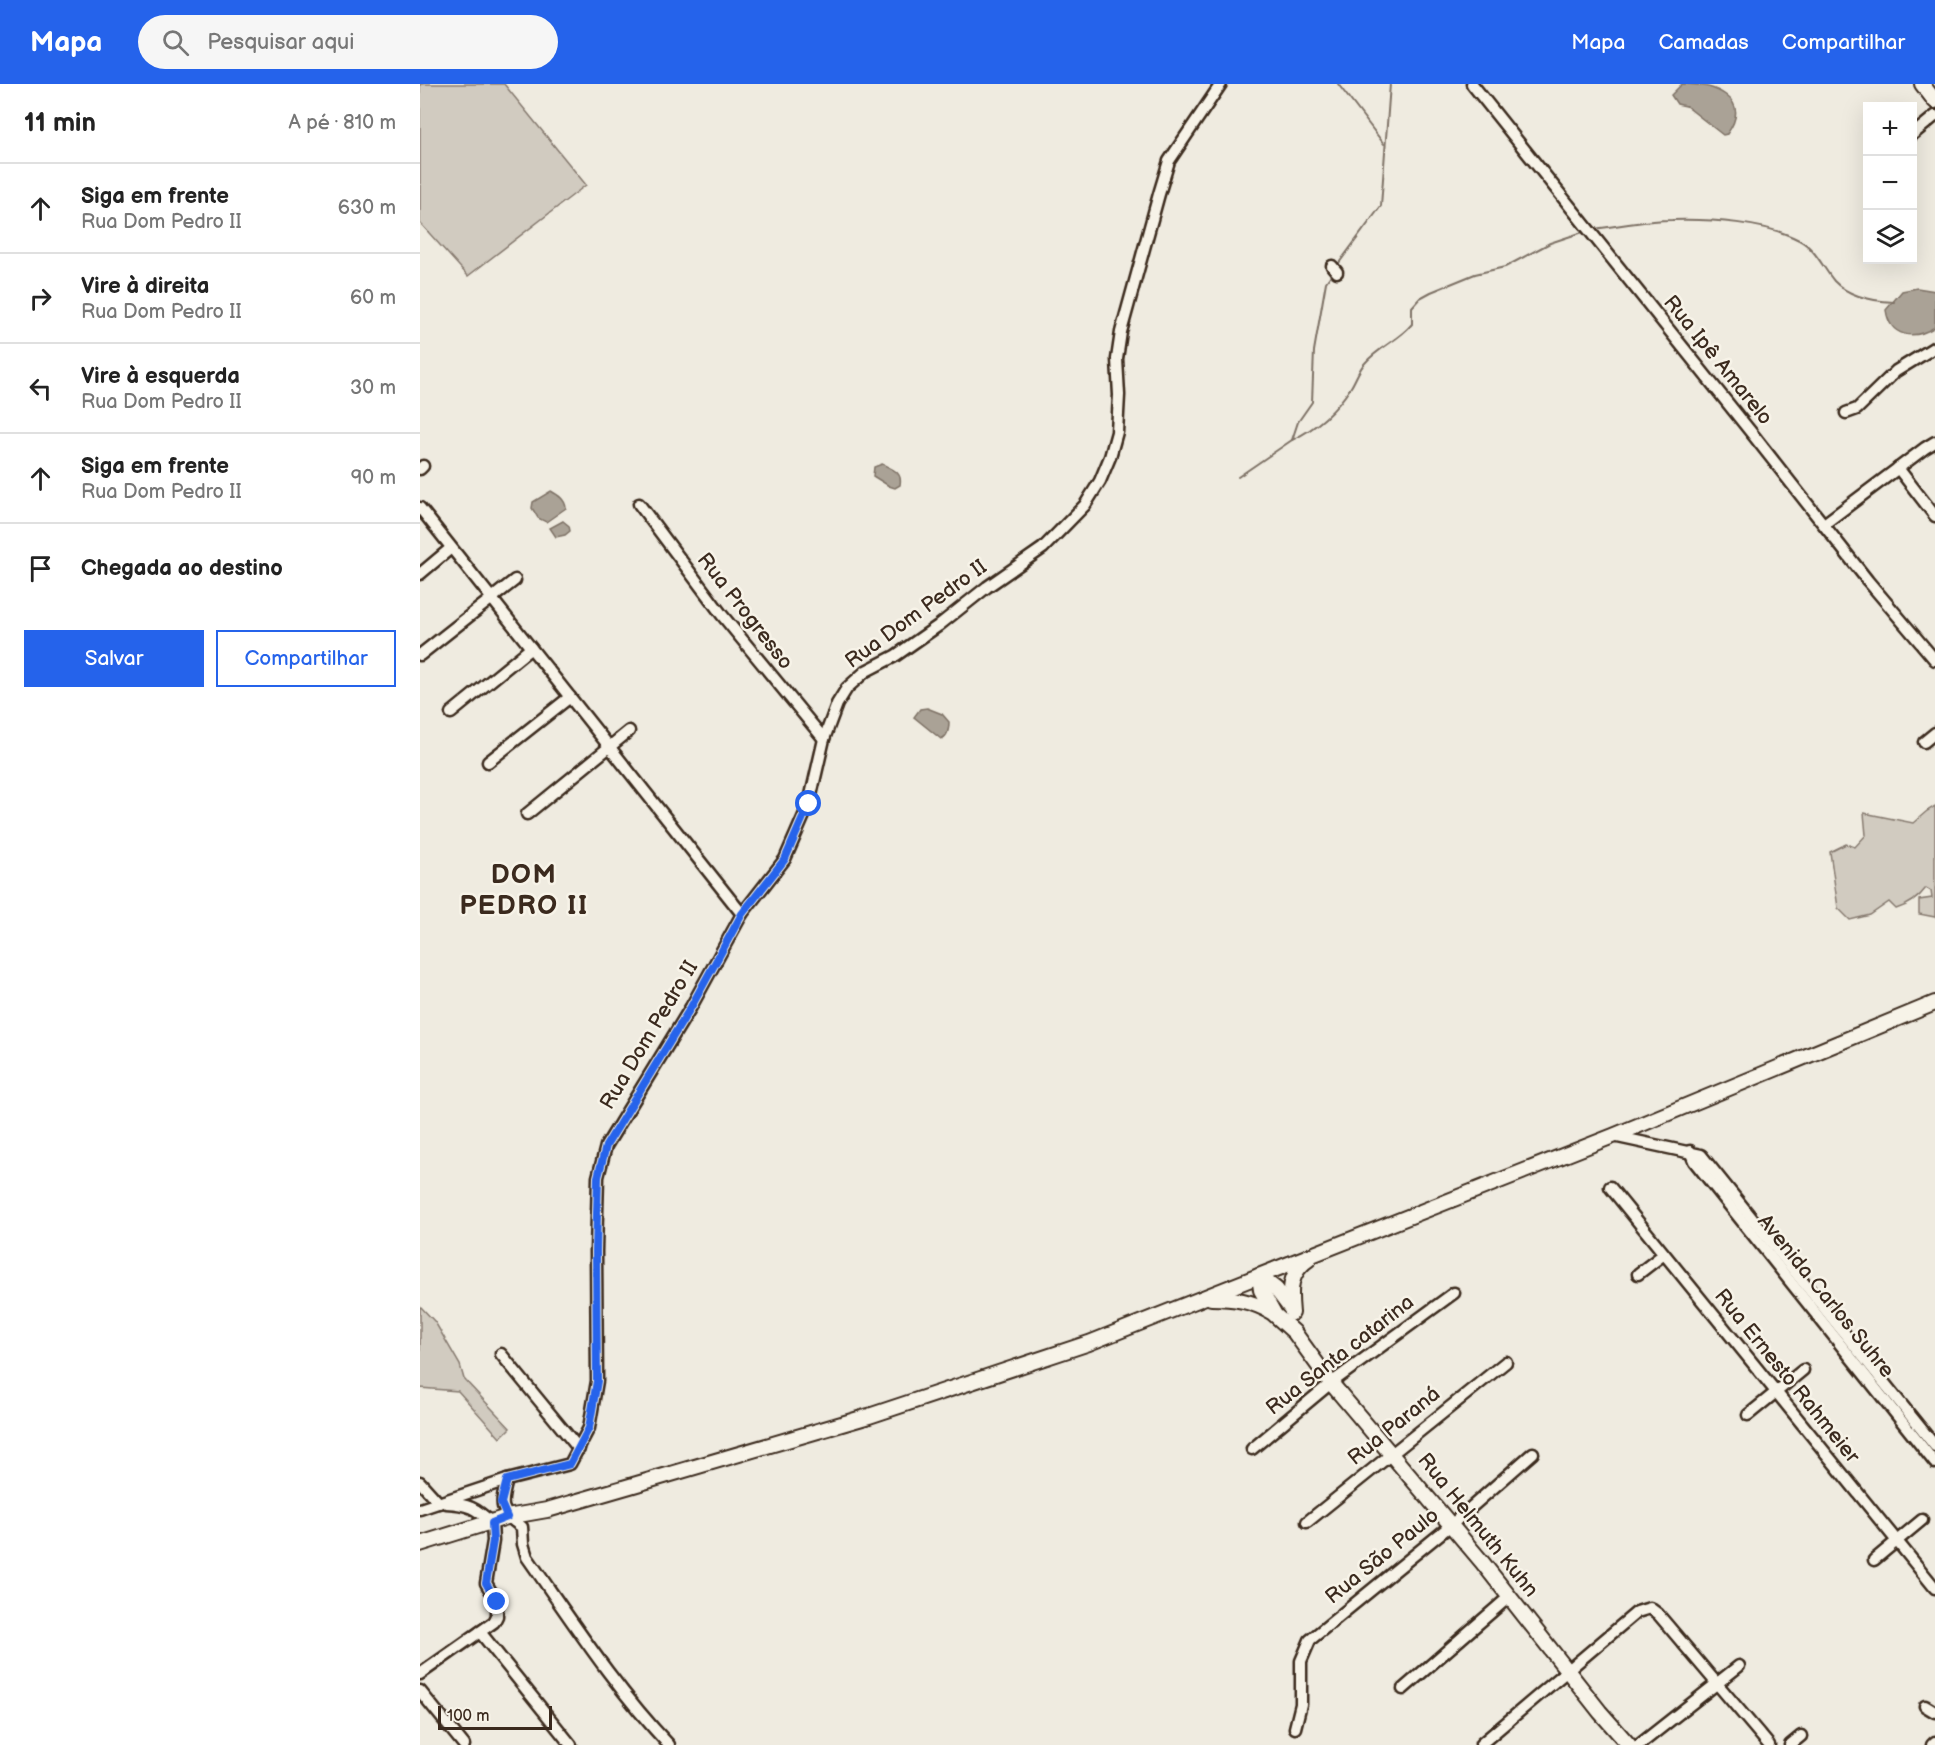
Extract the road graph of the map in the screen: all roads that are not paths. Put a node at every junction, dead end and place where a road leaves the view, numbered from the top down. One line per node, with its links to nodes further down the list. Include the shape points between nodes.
1 (1221, 84): 26 (street, Rua Dom Pedro II, via 1169,161 1121,332 1117,432 1100,481 1085,505 1043,548 847,688)
2 (1472, 84): 14 (street, Rua Ipê Amarelo)
3 (1922, 84): 4 (main road)
4 (1935, 101)
5 (1935, 116): 6 (street)
6 (1917, 131)
7 (1935, 347): 8 (street, via 1896,371 1857,410)
8 (1846, 412)
9 (1935, 442): 10 (street)
10 (1898, 468): 13 (street); 14 (street)
11 (639, 504): 26 (street, Rua Progresso)
12 (420, 508): 15 (street)
13 (1935, 516)
14 (1824, 524): 21 (street, Rua Ipê Amarelo)
15 (452, 548): 16 (street); 18 (street)
16 (420, 574)
17 (515, 580): 18 (street)
18 (492, 598): 19 (street); 20 (street)
19 (531, 648): 22 (street); 23 (street)
20 (420, 655)
21 (1935, 660)
22 (570, 697): 28 (street); 29 (street)
23 (452, 713)
24 (629, 731): 28 (street)
25 (1935, 733): 27 (street)
26 (824, 739): 31 (street, Rua Dom Pedro II, via 809,804 785,859)
27 (1924, 742)
28 (610, 747): 30 (street); 31 (street)
29 (488, 762)
30 (527, 814)
31 (742, 914): 52 (street, Rua Dom Pedro II, via 691,1007 606,1146 598,1177 597,1381 589,1428)
32 (1935, 1003): 33 (main road)
33 (1613, 1136): 35 (main road); 44 (street, Avenida Carlos Suhre, via 1690,1151 1694,1161)
34 (1610, 1187): 36 (street, Rua Ernesto Rahmeier)
35 (1317, 1253): 38 (main road); 41 (main road, via 1294,1276 1289,1292)
36 (1664, 1254): 37 (street); 49 (street, Rua Ernesto Rahmeier)
37 (1638, 1275)
38 (1259, 1276): 40 (main road); 41 (main road, Rua Helmuth Kuhn, via 1276,1289); 42 (main road, Rua Helmuth Kuhn)
39 (1454, 1293): 48 (street, Rua Santa catarina)
40 (1194, 1300): 42 (main road, via 1245,1300); 61 (main road, via 1089,1343 869,1416 548,1510)
41 (1292, 1313): 43 (main road, Rua Helmuth Kuhn)
42 (1275, 1315): 43 (main road, Rua Helmuth Kuhn)
43 (1294, 1332): 48 (main road, Rua Helmuth Kuhn)
44 (1843, 1341): 51 (street, Avenida Carlos Suhre); 56 (street, Avenida Carlos Suhre)
45 (501, 1354): 52 (street)
46 (1506, 1362): 54 (street, Rua Paraná)
47 (1803, 1370): 49 (street)
48 (1331, 1383): 53 (street, Rua Santa catarina); 54 (main road, Rua Helmuth Kuhn)
49 (1775, 1392): 50 (street); 66 (street, Rua Ernesto Rahmeier)
50 (1748, 1415)
51 (1935, 1446)
52 (579, 1449): 57 (street, Rua Dom Pedro II, via 570,1464)
53 (1252, 1449)
54 (1392, 1453): 63 (street, Rua Paraná); 65 (main road, Rua Helmuth Kuhn)
55 (1533, 1453): 65 (street, Rua São Paulo)
56 (1935, 1463)
57 (507, 1480): 59 (street, Rua Dom Pedro II); 61 (street, via 501,1503)
58 (420, 1482): 59 (street)
59 (439, 1503): 60 (street, Rua Dom Pedro II); 64 (street, via 464,1504)
60 (420, 1509)
61 (507, 1517): 64 (main road); 85 (street, via 522,1527 527,1557 597,1656)
62 (1922, 1520): 66 (street)
63 (1307, 1522)
64 (492, 1523): 67 (main road); 71 (street, via 486,1583 497,1602 497,1616)
65 (1450, 1525): 70 (main road, Rua Helmuth Kuhn); 80 (street, Rua São Paulo, via 1310,1640 1301,1661 1301,1704)
66 (1897, 1541): 68 (street); 69 (street, Rua Ernesto Rahmeier)
67 (420, 1544)
68 (1874, 1560)
69 (1935, 1588)
70 (1509, 1596): 73 (main road, Rua Helmuth Kuhn); 76 (street)
71 (480, 1632): 74 (street); 84 (street)
72 (1739, 1666): 75 (street)
73 (1569, 1669): 75 (street, via 1637,1612 1650,1608); 82 (street); 86 (main road, Rua Helmuth Kuhn)
74 (420, 1674)
75 (1718, 1682): 87 (street); 88 (street)
76 (1403, 1689)
77 (420, 1691): 83 (street)
78 (1925, 1706): 79 (street)
79 (1935, 1712)
80 (1295, 1728)
81 (1801, 1736): 89 (street)
82 (1480, 1744)
83 (464, 1745)
84 (571, 1745)
85 (669, 1745)
86 (1629, 1745)
87 (1639, 1745)
88 (1769, 1745)
89 (1790, 1745)

